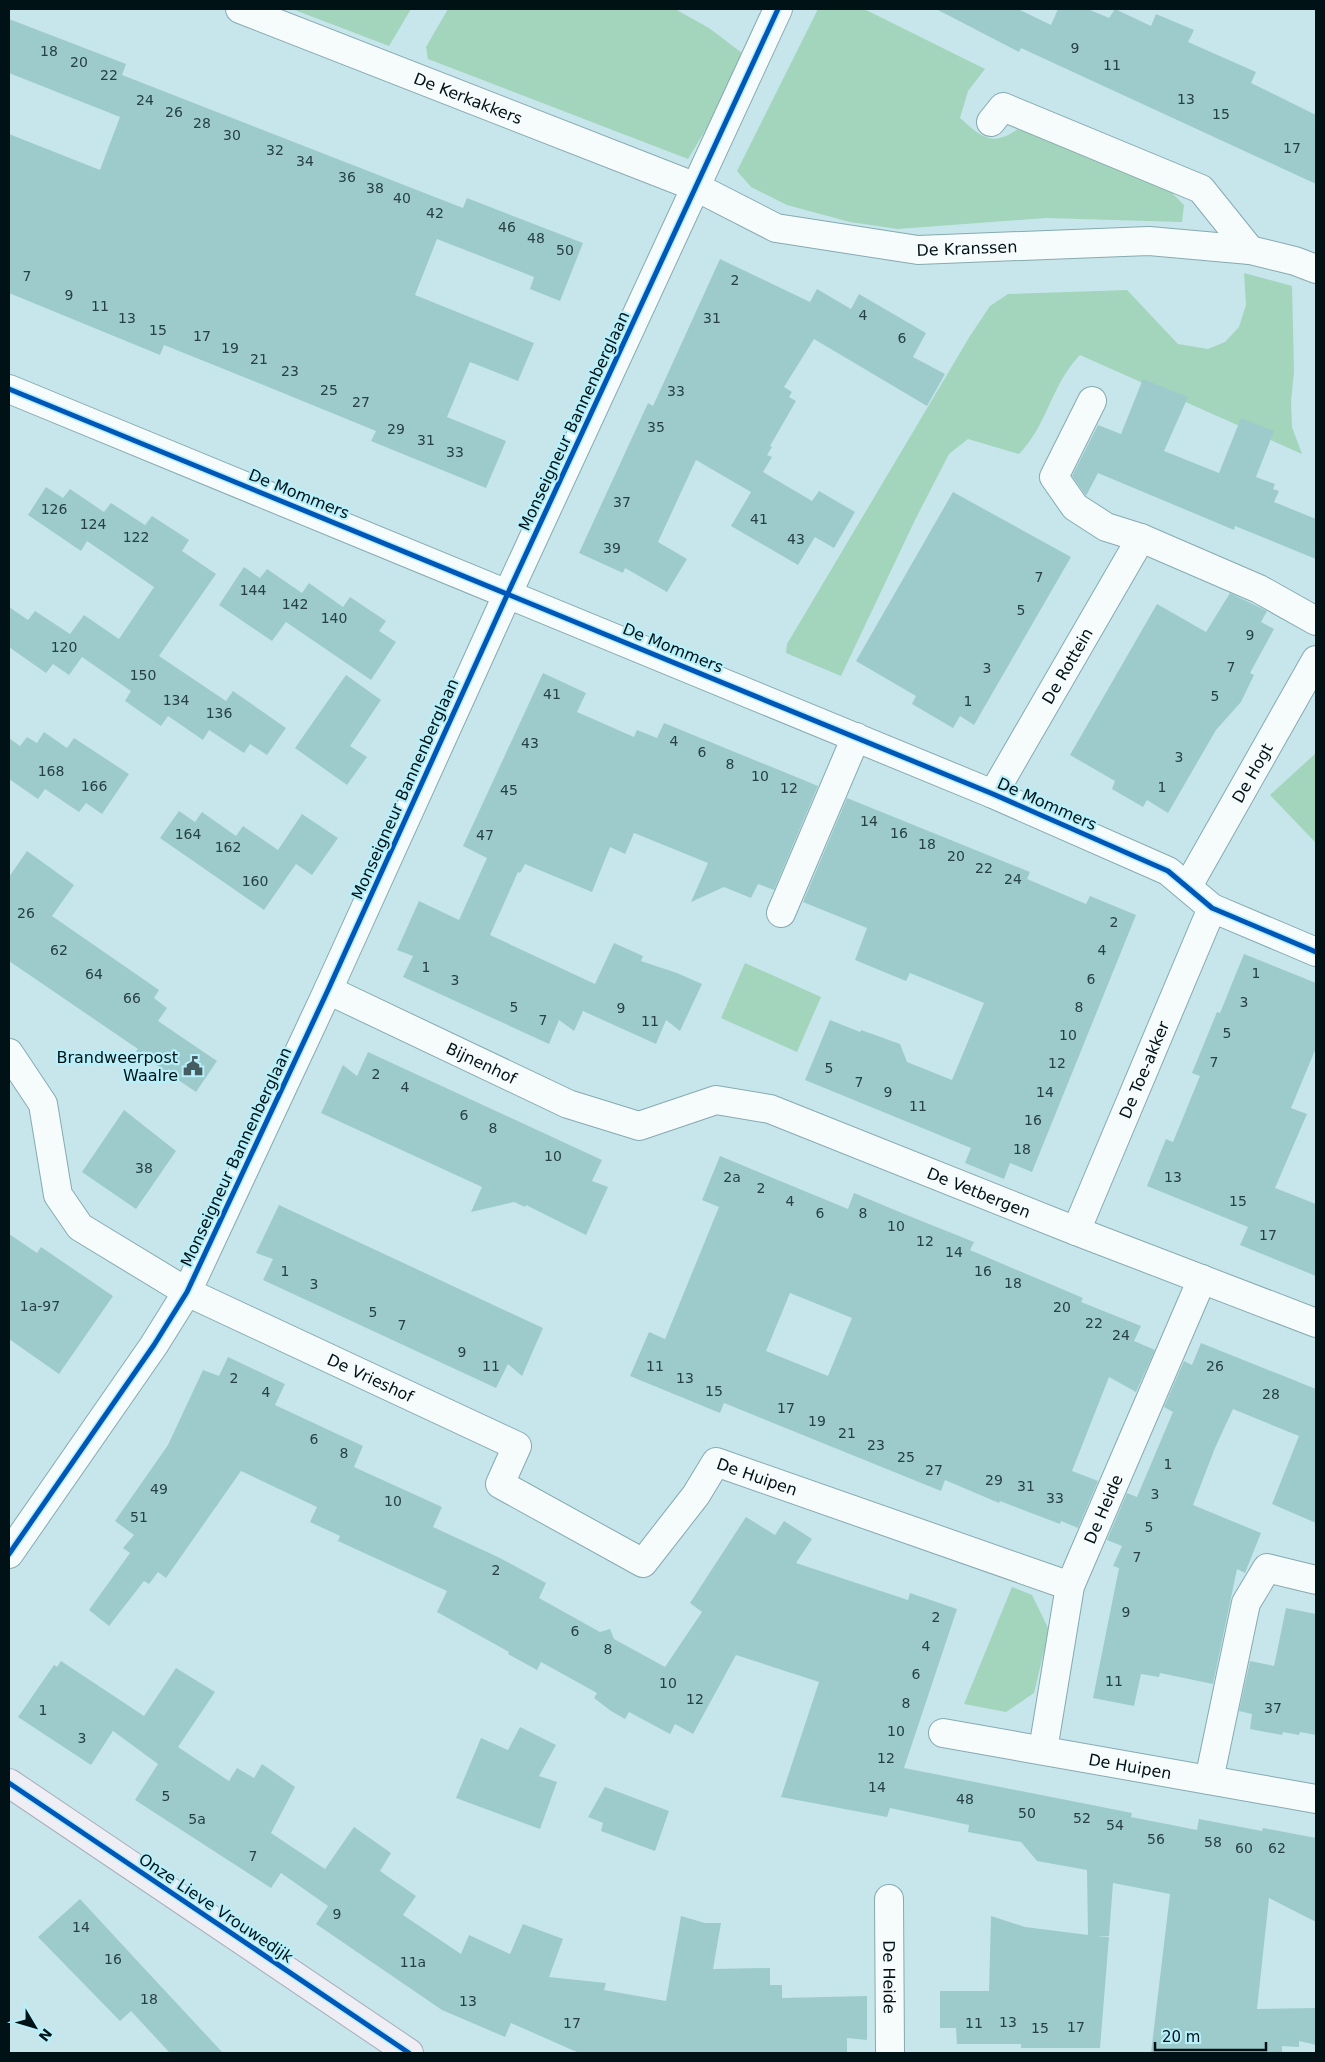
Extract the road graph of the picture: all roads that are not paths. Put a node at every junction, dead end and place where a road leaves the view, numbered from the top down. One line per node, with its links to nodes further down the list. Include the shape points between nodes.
1 (240, 9): 4 (street, De Kerkakkers)
2 (778, 9): 4 (street, Monseigneur Bannenberglaan)
3 (991, 122): 5 (street, via 1003,106 1201,190)
4 (696, 188): 5 (street, De Kranssen, via 776,228 918,250 1149,241); 10 (street, Monseigneur Bannenberglaan)
5 (1250, 250): 6 (street, De Kranssen)
6 (1316, 269)
7 (9, 389): 10 (street, De Mommers)
8 (1092, 400): 9 (street, via 1054,476 1075,508 1106,527)
9 (1142, 538): 11 (street, via 1258,590); 14 (street, De Rottein)
10 (508, 593): 13 (street, De Mommers); 19 (street, Monseigneur Bannenberglaan)
11 (1316, 621)
12 (1316, 660): 15 (street, De Hogt)
13 (856, 737): 14 (street, De Mommers); 17 (street)
14 (992, 794): 15 (street, De Mommers, via 1168,871)
15 (1188, 886): 16 (street, De Mommers)
16 (1212, 908): 18 (street, De Mommers); 22 (street, De Toe-akker)
17 (781, 913)
18 (1316, 952)
19 (328, 990): 21 (street, Bijnenhof, via 568,1104); 24 (street, Monseigneur Bannenberglaan)
20 (9, 1053): 24 (street, via 43,1104 58,1194 80,1227)
21 (638, 1126): 22 (street, De Vetbergen, via 716,1100 770,1109)
22 (1076, 1231): 23 (street, De Vetbergen)
23 (1202, 1279): 25 (street, De Vetbergen); 29 (street, De Heide)
24 (187, 1292): 26 (street, De Vrieshof, via 517,1446); 27 (street, Monseigneur Bannenberglaan)
25 (1316, 1323)
26 (500, 1484): 29 (street, De Huipen, via 643,1563 696,1495 716,1462)
27 (9, 1554)
28 (1316, 1580): 32 (street, via 1267,1568 1246,1603)
29 (1070, 1586): 31 (street, De Heide)
30 (943, 1733): 31 (street, De Huipen)
31 (1044, 1750): 32 (street, De Huipen)
32 (1209, 1780): 34 (street, De Huipen)
33 (9, 1783): 36 (main road, Onze Lieve Vrouwedijk)
34 (1316, 1799)
35 (889, 1899): 37 (street, De Heide)
36 (409, 2053)
37 (890, 2053)

